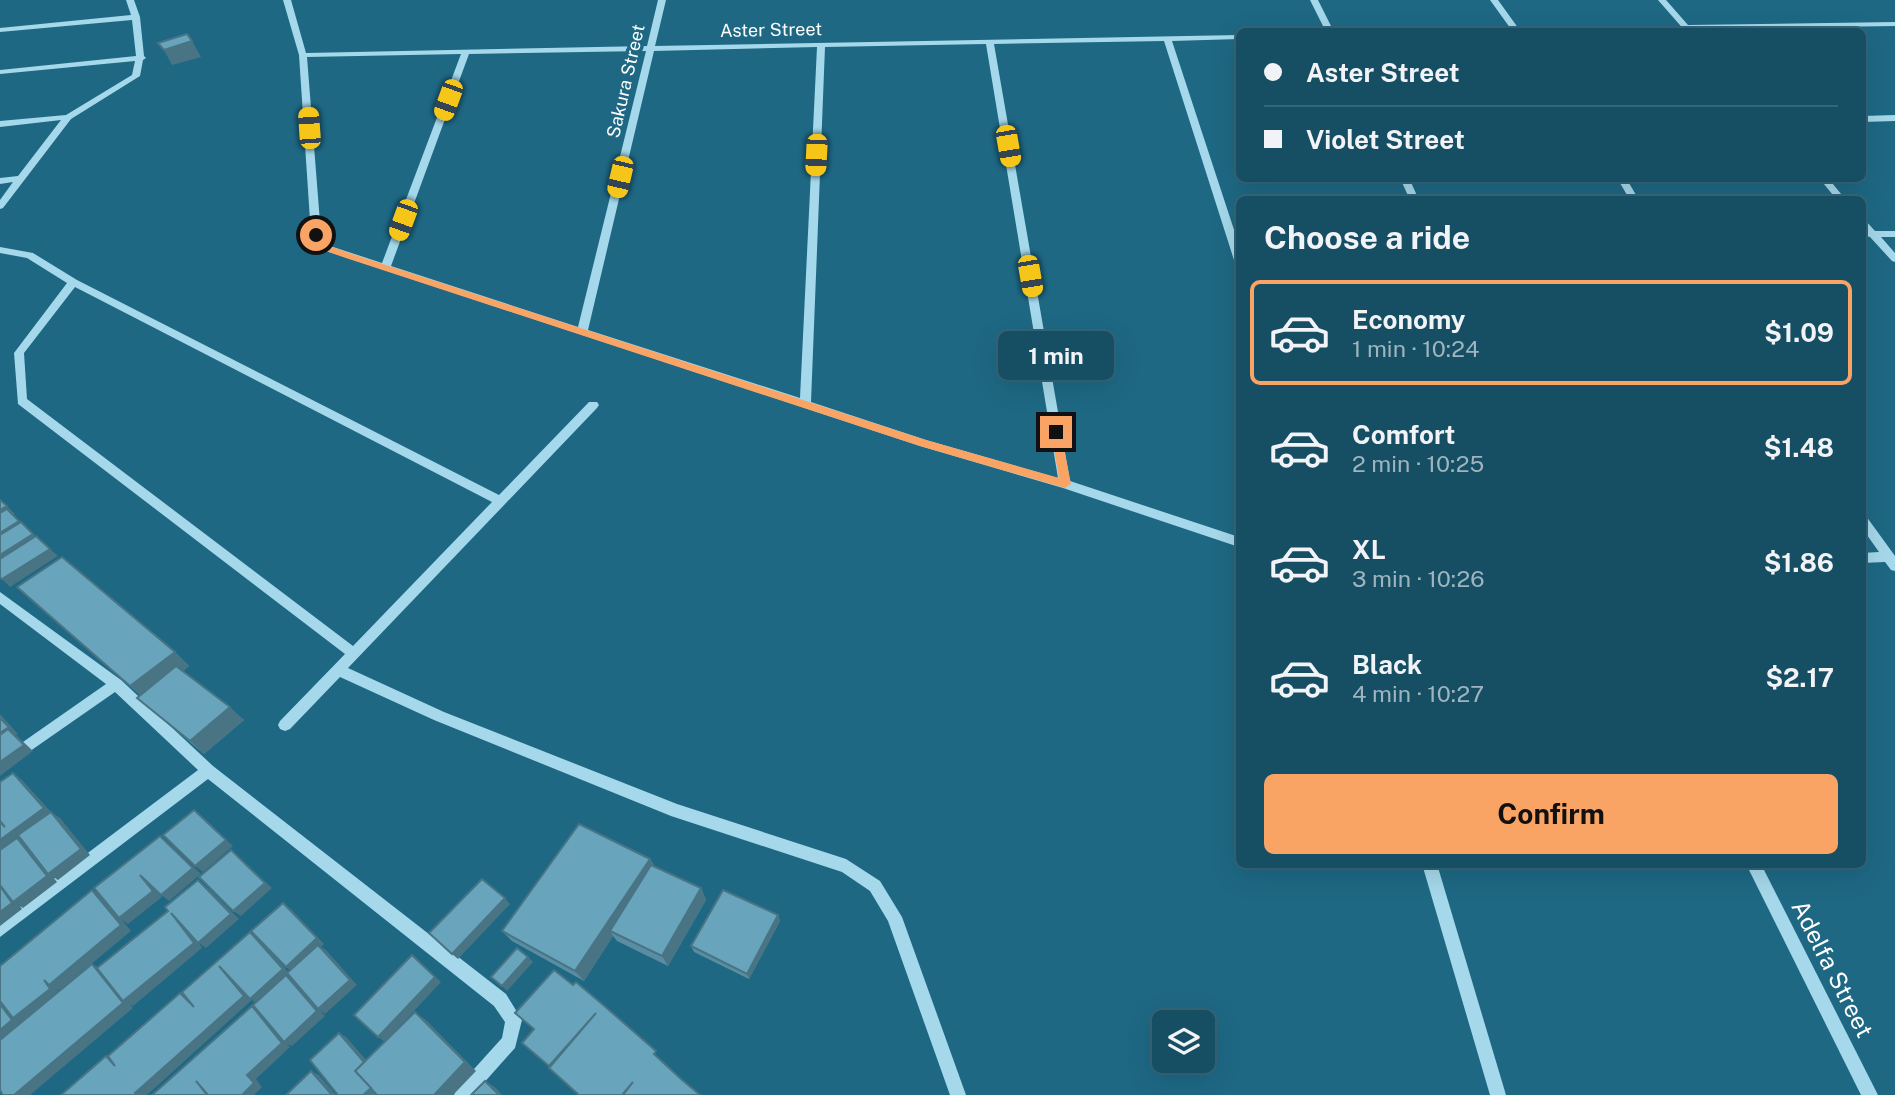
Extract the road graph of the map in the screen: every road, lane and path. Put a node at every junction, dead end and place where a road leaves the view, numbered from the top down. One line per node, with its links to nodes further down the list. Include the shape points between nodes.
1 (130, 0): 7 (street)
2 (287, 0): 20 (street)
3 (662, 0): 18 (street, Sakura Street)
4 (1314, 0): 9 (street)
5 (1494, 0): 10 (street)
6 (1662, 0): 11 (street)
7 (136, 17): 13 (street); 21 (street)
8 (1895, 24): 12 (street)
9 (1328, 28)
10 (1514, 28)
11 (1687, 28)
12 (1729, 28)
13 (0, 30)
14 (1236, 37): 15 (street, Aster Street)
15 (1167, 38): 16 (street, Aster Street); 35 (street)
16 (990, 42): 17 (street, Aster Street); 42 (street)
17 (821, 45): 18 (street, Aster Street); 40 (street)
18 (650, 48): 19 (street, Aster Street); 39 (street, Sakura Street)
19 (466, 52): 20 (street, Aster Street); 37 (street)
20 (303, 55): 37 (street, via 318,242)
21 (142, 58): 22 (street); 23 (street, via 136,76)
22 (0, 72)
23 (68, 117): 26 (street); 27 (street)
24 (1895, 118): 25 (street)
25 (1866, 119)
26 (0, 124)
27 (19, 179): 28 (street); 31 (street)
28 (0, 181)
29 (1826, 182): 30 (street)
30 (1839, 196)
31 (0, 206)
32 (1867, 234): 33 (street); 36 (street)
33 (1895, 234)
34 (0, 250): 38 (street, via 30,255)
35 (1236, 251)
36 (1895, 259)
37 (385, 268): 39 (street)
38 (73, 282): 43 (street); 49 (street, via 19,353 22,401)
39 (582, 332): 40 (street)
40 (805, 403): 42 (street)
41 (593, 405): 43 (street)
42 (1065, 484): 45 (street)
43 (500, 501): 49 (street)
44 (1866, 525): 47 (street)
45 (1236, 540)
46 (1866, 558): 47 (street)
47 (1892, 561)
48 (0, 597): 51 (street)
49 (354, 654): 50 (street)
50 (338, 670): 52 (street); 59 (street, via 439,716 676,811 846,866 874,886 894,917)
51 (116, 684): 53 (street); 54 (street)
52 (285, 725)
53 (0, 766)
54 (208, 771): 57 (street); 58 (street, via 500,1000 514,1020 509,1042)
55 (1430, 868): 60 (street)
56 (1755, 868): 61 (street, Adelfa Street)
57 (0, 929)
58 (462, 1095)
59 (958, 1095)
60 (1498, 1095)
61 (1870, 1095)

